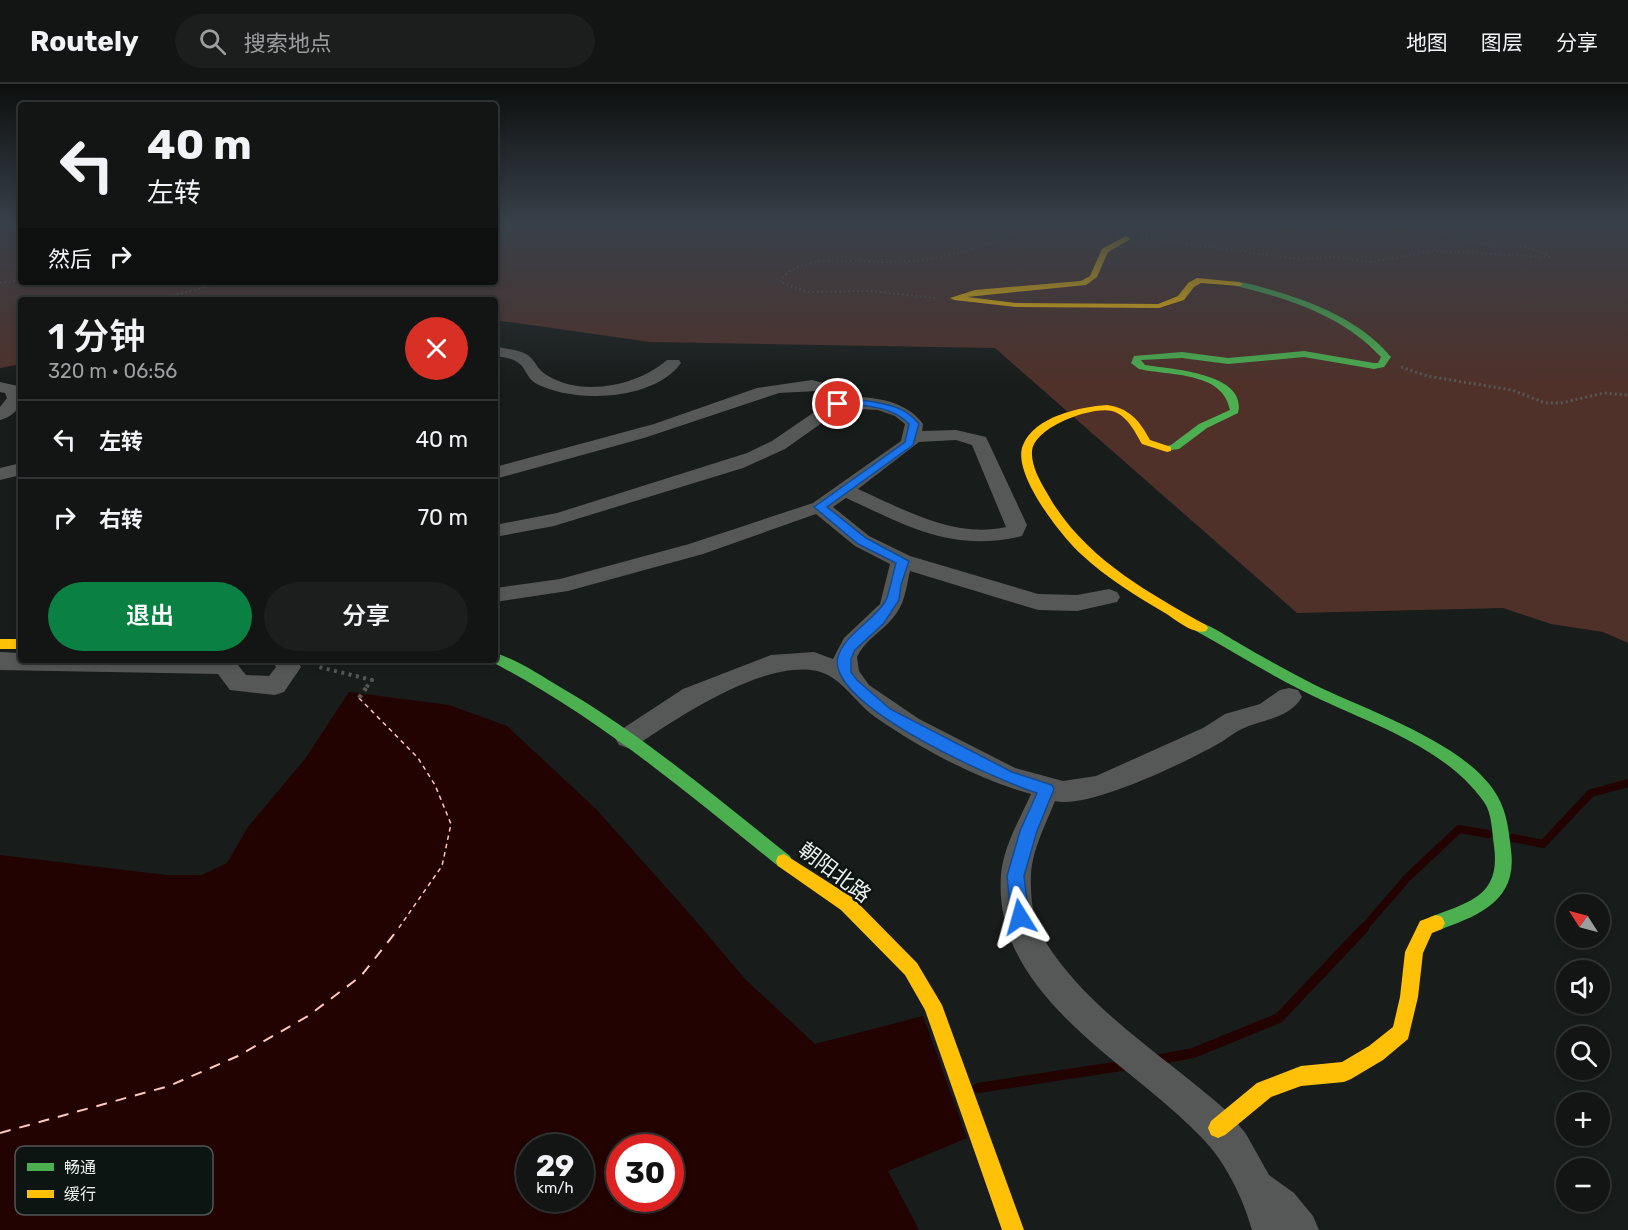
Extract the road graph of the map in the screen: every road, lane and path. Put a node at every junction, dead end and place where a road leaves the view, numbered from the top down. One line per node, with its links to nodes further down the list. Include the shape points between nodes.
1 (783, 276): 7 (path, via 780,282 807,292 871,291 922,299)
2 (1095, 276): 7 (street, via 1054,287 971,292)
3 (18, 280): 4 (path)
4 (0, 283)
5 (216, 285): 6 (path)
6 (171, 297)
7 (954, 298): 9 (street, via 963,303 1000,305 1159,306 1180,298 1199,280 1224,281 1338,318 1376,343 1384,351)
8 (498, 352): 10 (street, via 523,358 541,380 578,389 624,389 660,375)
9 (1384, 359): 12 (path, via 1427,376 1512,390 1545,403 1604,393); 38 (street, via 1374,366 1304,354 1228,361 1182,355 1142,356 1136,363 1142,368 1193,375 1228,388 1238,402 1235,411 1165,450 1146,442 1136,422 1122,411 1101,407 1045,426 1032,434 1027,447 1032,475 1068,536 1120,580 1269,668 1425,744 1489,795 1497,812 1504,870 1493,895 1426,927 1414,952 1410,997 1401,1032 1344,1072 1301,1076)
10 (673, 363)
11 (0, 387): 14 (street, via 12,390 16,398)
12 (1628, 395)
13 (838, 404): 15 (street, via 873,404 897,411 912,419); 17 (street, via 832,391 824,387 761,393 633,436); 21 (street, via 782,444 746,459 539,524)
14 (0, 415)
15 (913, 437): 19 (street); 19 (street, via 957,435 980,441 1017,525 1015,531 958,535)
16 (18, 470): 18 (street)
17 (498, 472)
18 (0, 474)
19 (844, 490): 20 (street)
20 (820, 507): 22 (street, via 862,541); 23 (street, via 696,549 560,586)
21 (498, 531)
22 (903, 561): 24 (street, via 1038,602 1077,603); 33 (street, via 893,600 849,647)
23 (498, 595)
24 (1109, 597)
25 (0, 644): 26 (street)
26 (18, 644)
27 (498, 659): 36 (street, 朝阳北路, via 539,678)
28 (0, 661): 29 (street)
29 (18, 661)
30 (112, 663): 31 (street, via 225,665 239,684 275,686 290,667)
31 (287, 663)
32 (320, 663): 35 (path, via 319,667 372,680)
33 (844, 672): 36 (street, via 814,661 780,662 692,696); 37 (street, via 852,684 885,712 1008,777)
34 (1289, 697): 37 (street, via 1268,711 1234,722 1099,787 1064,792)
35 (359, 698)
36 (628, 738): 40 (street, 朝阳北路, via 787,863 847,904 910,969 933,1005)
37 (1047, 789): 38 (street, via 1016,876 1020,917 1031,948 1055,985)
38 (1207, 1118): 39 (street)
39 (1255, 1187): 41 (street); 42 (street, via 1280,1207)
40 (1013, 1230)
41 (1272, 1230)
42 (1299, 1230)

